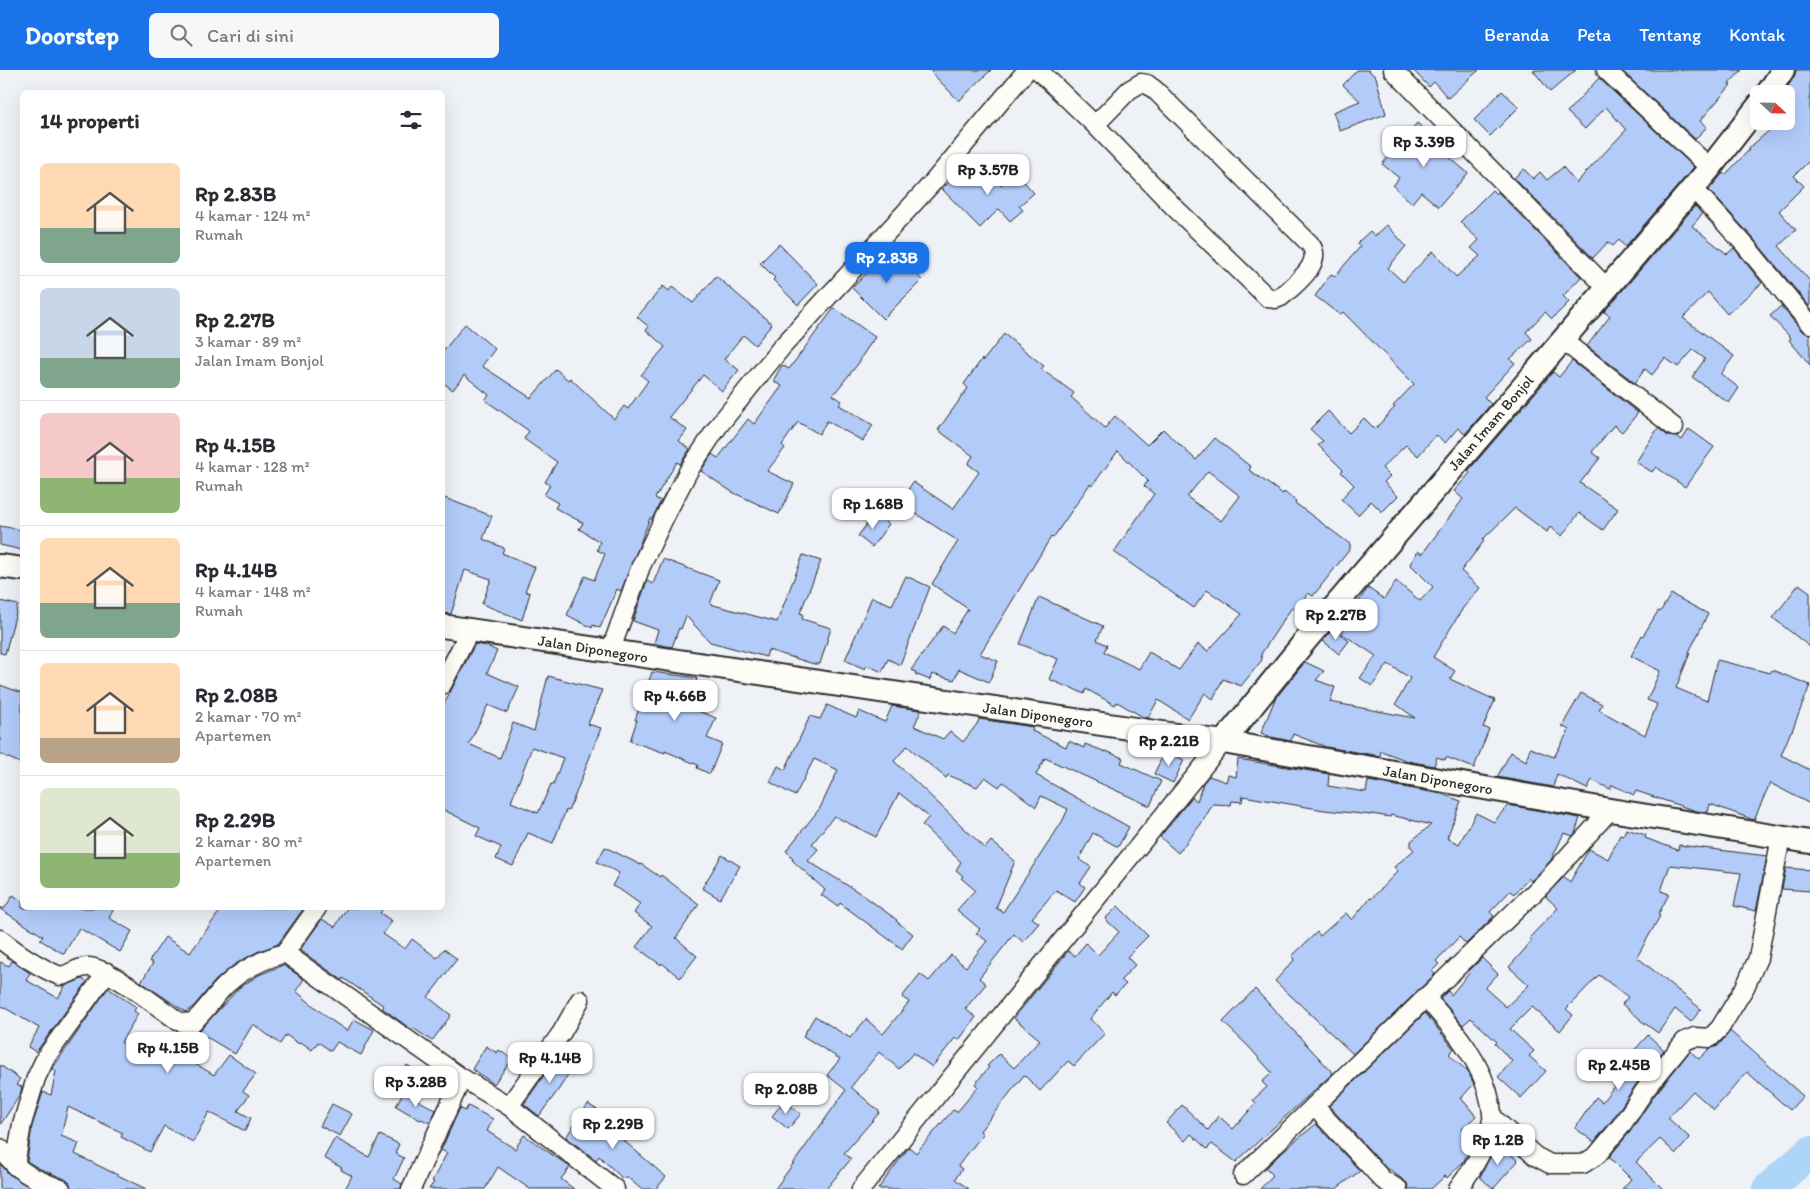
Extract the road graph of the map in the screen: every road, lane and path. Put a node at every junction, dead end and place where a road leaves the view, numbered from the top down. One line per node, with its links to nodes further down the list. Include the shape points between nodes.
1 (1027, 70): 19 (street, via 934,180 781,348 719,425 689,470 662,522 641,566)
2 (1038, 70): 8 (street)
3 (1393, 70): 11 (street)
4 (1606, 70): 9 (street)
5 (1783, 70): 6 (main road)
6 (1773, 85)
7 (1750, 117): 9 (main road, Jalan Imam Bonjol)
8 (1095, 125): 8 (street, via 1172,206 1268,298 1281,297 1310,269 1315,253 1310,244 1147,84 1142,83 1129,90)
9 (1710, 168): 10 (main road, Jalan Imam Bonjol)
10 (1693, 188): 11 (main road, Jalan Imam Bonjol); 12 (street)
11 (1607, 288): 13 (main road, Jalan Imam Bonjol)
12 (1810, 324)
13 (1562, 340): 14 (street); 21 (main road, Jalan Imam Bonjol, via 1306,640)
14 (1674, 427)
15 (0, 566): 16 (main road)
16 (20, 569)
17 (445, 626): 18 (main road, Jalan Diponegoro)
18 (470, 630): 19 (main road, Jalan Diponegoro); 20 (street)
19 (610, 652): 21 (main road, Jalan Diponegoro)
20 (445, 679)
21 (1224, 742): 22 (main road, Jalan Diponegoro); 41 (street)
22 (1610, 810): 23 (main road, Jalan Diponegoro); 29 (street, via 1546,881)
23 (1781, 838): 24 (main road, Jalan Diponegoro); 34 (street, via 1758,958 1745,987 1720,1028 1710,1038 1695,1037 1684,1041 1597,1155 1583,1164 1550,1164 1535,1156)
24 (1810, 842)
25 (316, 910): 27 (street)
26 (0, 939): 28 (street, via 43,969 60,976 89,967)
27 (285, 953): 28 (street, via 250,967 227,983 198,1018 189,1023 178,1021); 31 (street)
28 (107, 972): 36 (street, via 46,1057 36,1078 22,1124)
29 (1426, 997): 33 (street); 34 (street, via 1470,1052 1489,1094)
30 (580, 1000): 32 (street, via 562,1032)
31 (462, 1078): 32 (street); 39 (street)
32 (509, 1106): 40 (street)
33 (1314, 1106): 37 (street); 42 (street, via 1383,1180)
34 (1493, 1118): 43 (street, via 1485,1145)
35 (0, 1148): 36 (street)
36 (15, 1166): 38 (street, via 25,1174)
37 (1243, 1175)
38 (60, 1189)
39 (411, 1189)
40 (615, 1189)
41 (861, 1189)
42 (1398, 1189)
43 (1458, 1189)

